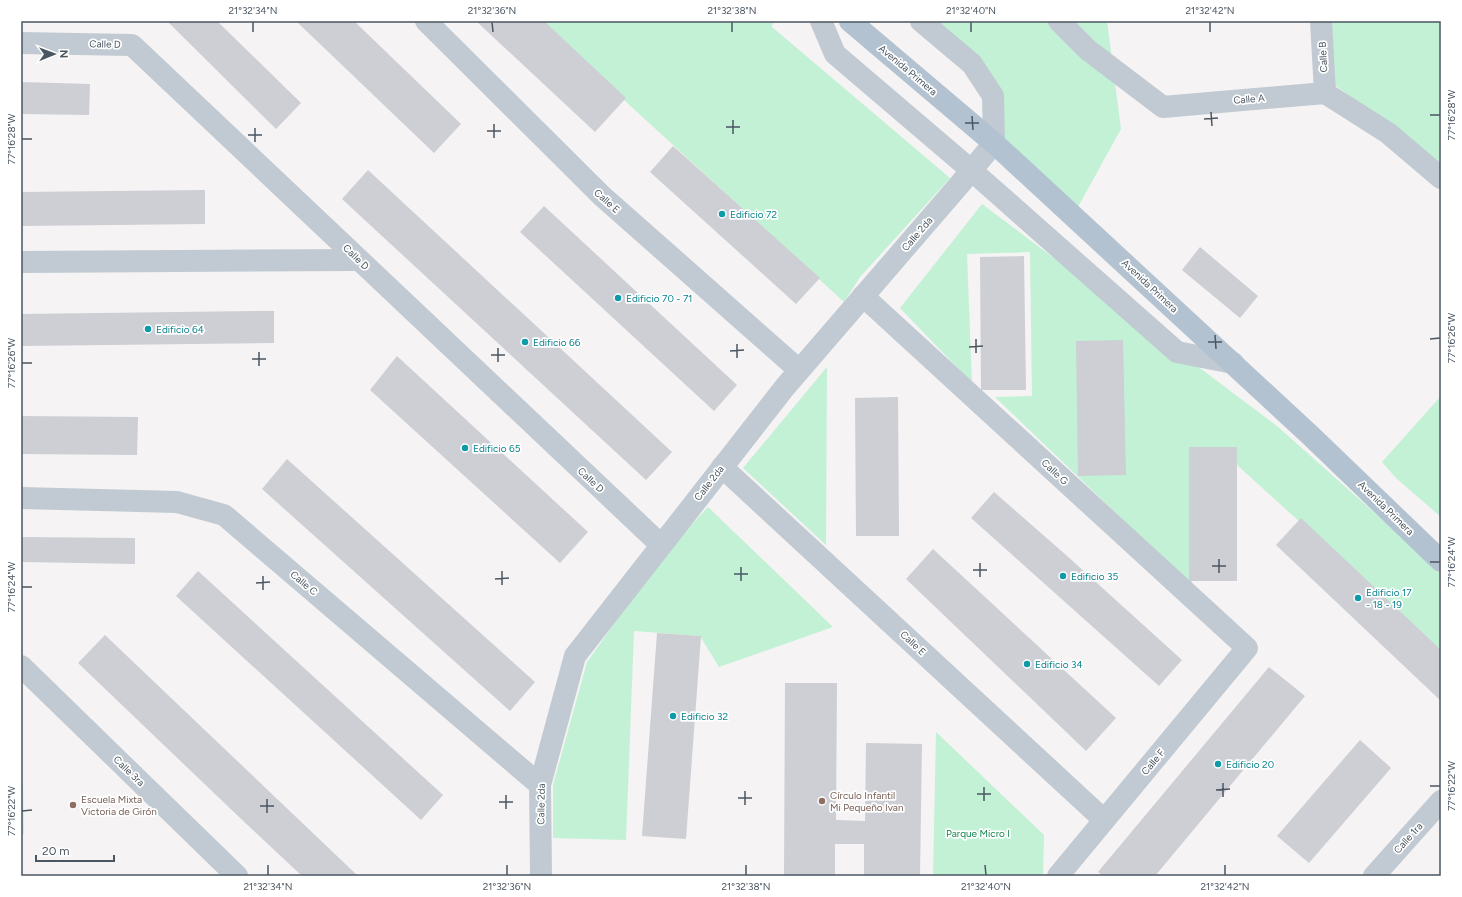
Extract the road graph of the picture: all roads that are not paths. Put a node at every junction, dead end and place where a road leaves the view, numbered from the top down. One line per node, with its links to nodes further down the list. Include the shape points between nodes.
1 (426, 21): 16 (street, Calle E, via 602,196)
2 (821, 21): 10 (street, via 835,54)
3 (850, 21): 9 (main road, Avenida Primera)
4 (921, 21): 9 (street, via 972,64 993,96)
5 (1059, 21): 8 (street, Calle A, via 1088,50 1163,107)
6 (1321, 21): 8 (street, Calle B)
7 (21, 43): 12 (street, Calle D, via 132,45)
8 (1325, 93): 11 (street, via 1388,133)
9 (994, 143): 10 (street, Calle 2da); 15 (main road, Avenida Primera)
10 (971, 170): 14 (street, Calle 2da); 15 (street, via 1177,352)
11 (1441, 178)
12 (358, 260): 13 (street); 19 (street, Calle D)
13 (21, 262)
14 (863, 296): 16 (street, Calle 2da); 21 (street, Calle G)
15 (1233, 363): 20 (main road, Avenida Primera)
16 (799, 370): 17 (street, Calle 2da)
17 (722, 467): 19 (street, Calle 2da); 25 (street, Calle E)
18 (21, 498): 23 (street, Calle C, via 177,502 224,515)
19 (661, 545): 23 (street, Calle 2da, via 575,656)
20 (1441, 561)
21 (1247, 648): 25 (street, Calle F)
22 (21, 666): 26 (street, Calle 3ra)
23 (540, 784): 27 (street, Calle 2da)
24 (1441, 801): 29 (street, Calle 1ra)
25 (1104, 820): 28 (street, Calle F)
26 (237, 876)
27 (541, 876)
28 (1058, 876)
29 (1374, 876)

